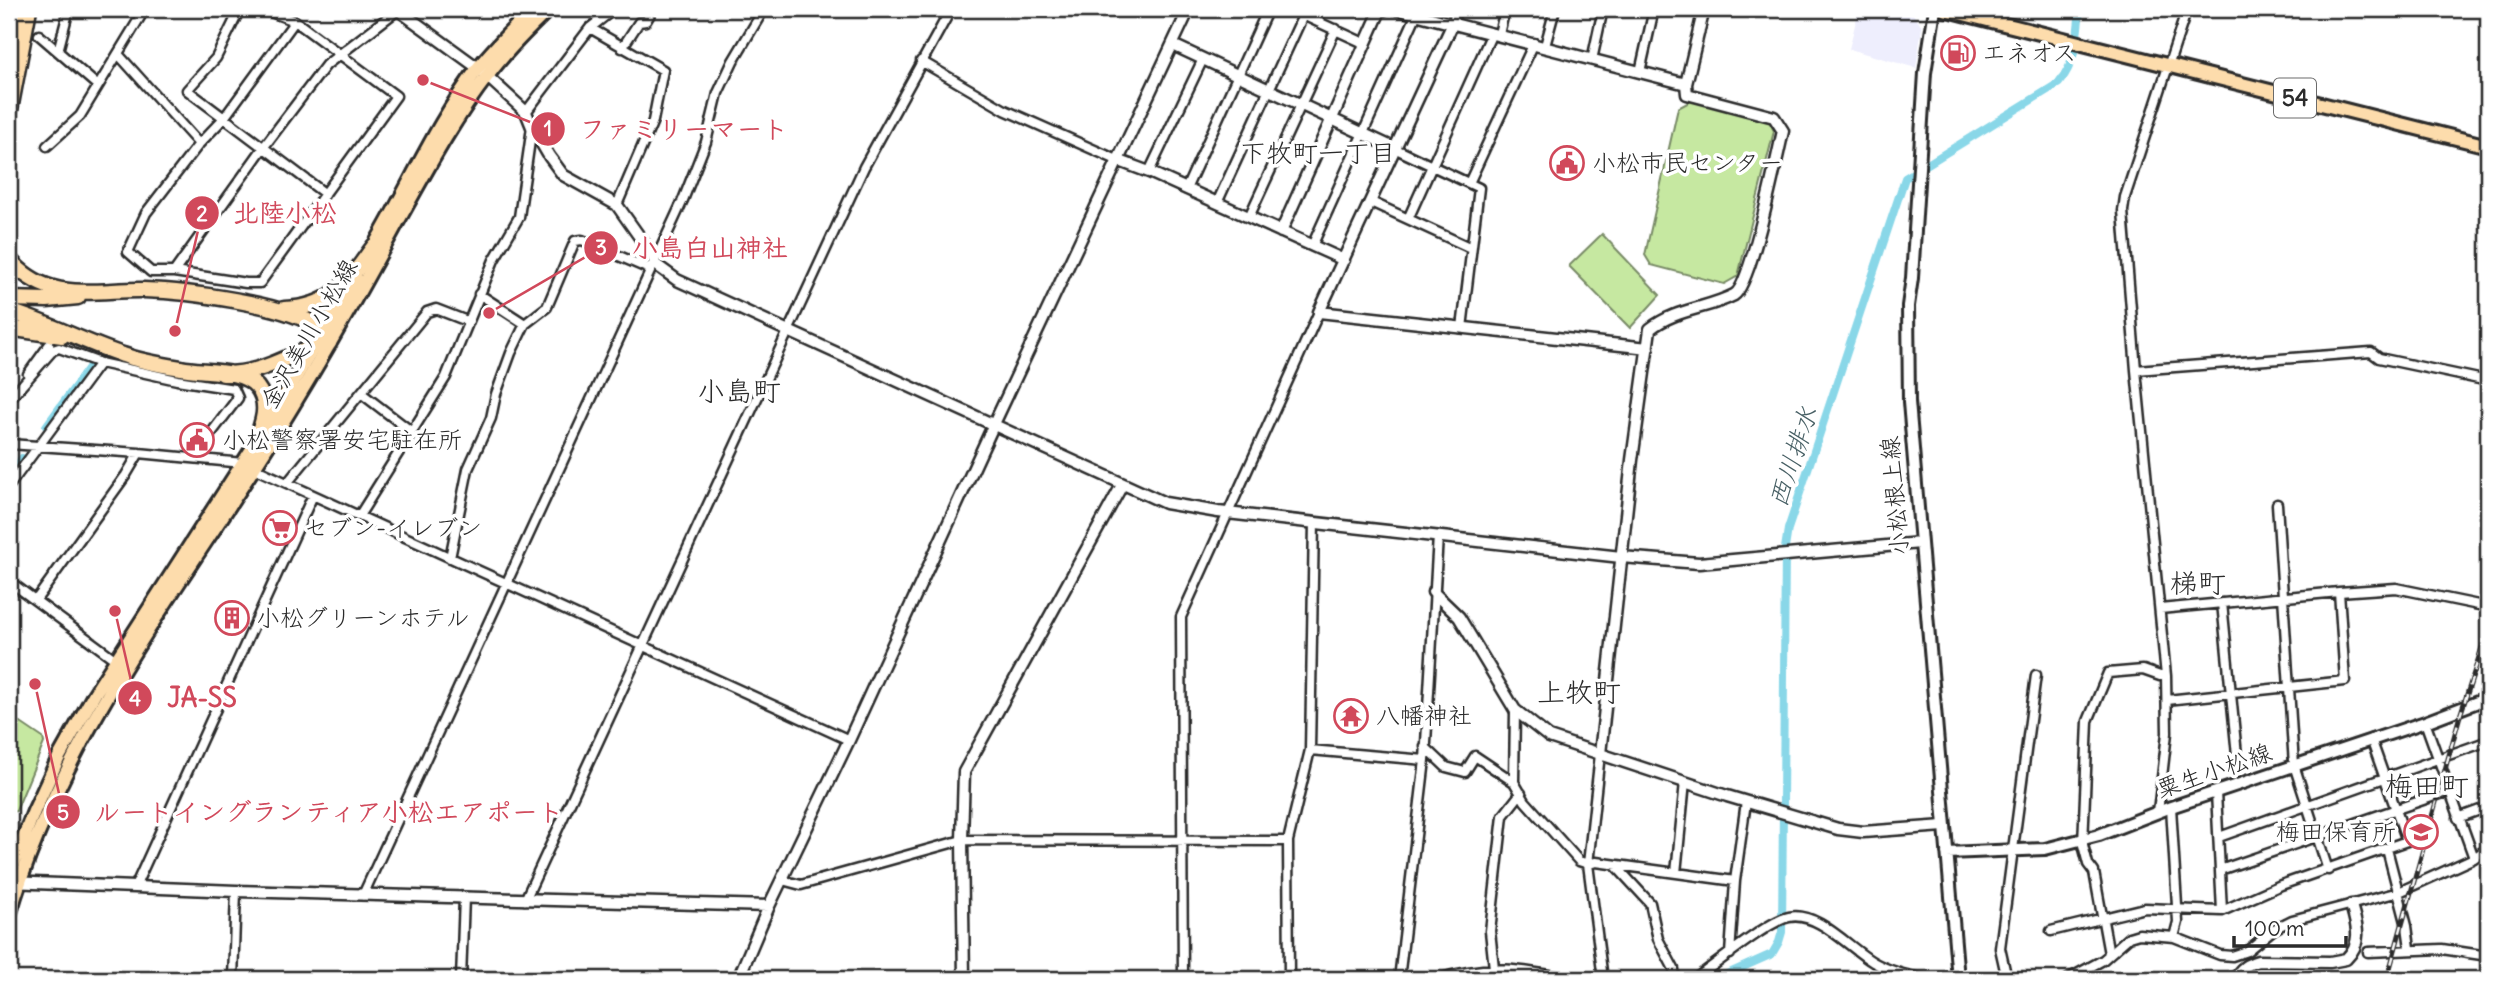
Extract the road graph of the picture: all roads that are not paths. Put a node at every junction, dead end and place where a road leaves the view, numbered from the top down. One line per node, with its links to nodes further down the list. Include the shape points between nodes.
1 (19, 9): 38 (highway)
2 (29, 9): 55 (highway)
3 (69, 9): 40 (street)
4 (145, 9): 41 (street)
5 (240, 9): 56 (street, via 216,58 187,90)
6 (262, 9): 29 (street)
7 (398, 9): 42 (street); 47 (street)
8 (533, 9): 47 (main road)
9 (549, 9): 47 (main road, 金沢美川小松線)
10 (614, 9): 31 (street)
11 (653, 9): 39 (street)
12 (764, 9): 82 (street, via 718,93 706,142)
13 (949, 9): 45 (street)
14 (1189, 9): 37 (street)
15 (1268, 9): 49 (street)
16 (1386, 9): 35 (street, via 1380,11)
17 (1396, 9): 28 (street)
18 (1456, 9): 30 (street)
19 (1505, 9): 33 (street)
20 (1555, 9): 36 (street)
21 (1604, 9): 44 (street)
22 (1654, 9): 48 (street)
23 (1703, 9): 50 (street)
24 (1935, 9): 122 (main road, 小松根上線, via 1925,73 1908,306)
25 (1944, 9): 46 (main road, 54)
26 (2187, 9): 46 (street)
27 (1304, 12): 32 (street); 52 (street)
28 (1419, 12): 30 (street); 59 (street)
29 (295, 21): 42 (street); 56 (street)
30 (1453, 23): 33 (street); 64 (street)
31 (590, 28): 39 (street); 54 (street)
32 (1336, 29): 35 (street); 53 (street)
33 (1495, 34): 36 (street); 66 (street)
34 (39, 35): 40 (street)
35 (1366, 44): 57 (street)
36 (1539, 45): 44 (street); 68 (street)
37 (1173, 46): 43 (street); 65 (street)
38 (9, 47)
39 (622, 48): 73 (street, via 663,70 653,121)
40 (58, 51): 51 (street)
41 (118, 54): 51 (street); 60 (street)
42 (341, 54): 63 (street, via 327,65); 70 (street, via 396,96)
43 (1203, 60): 49 (street); 67 (street)
44 (1592, 60): 48 (street)
45 (921, 61): 65 (street, via 1005,110); 94 (street, via 864,167)
46 (2167, 67): 62 (main road, 54); 99 (street, via 2123,211)
47 (483, 72): 54 (street); 77 (main road, via 427,148); 95 (main road, 金沢美川小松線)
48 (1640, 72): 50 (street)
49 (1238, 76): 52 (street); 69 (street)
50 (1686, 84): 97 (street, via 1687,94 1774,117 1783,131 1744,283 1737,294 1662,319 1650,329)
51 (98, 86): 61 (street, via 80,116)
52 (1269, 90): 53 (street); 72 (street)
53 (1301, 105): 57 (street); 74 (street)
54 (526, 112): 58 (street)
55 (9, 115)
56 (224, 118): 60 (street); 63 (street)
57 (1332, 120): 59 (street); 76 (street)
58 (532, 127): 73 (street, via 564,175); 85 (street, via 519,217)
59 (1364, 134): 64 (street); 78 (street)
60 (199, 144): 83 (street, via 146,213 128,251 151,272)
61 (47, 146)
62 (2488, 146)
63 (263, 148): 70 (street); 83 (street)
64 (1396, 149): 66 (street); 71 (street)
65 (1117, 160): 67 (street); 105 (street)
66 (1432, 166): 68 (street); 75 (street)
67 (1149, 172): 69 (street)
68 (1469, 183): 79 (street, via 1479,188)
69 (1186, 189): 72 (street)
70 (324, 193): 83 (street, via 260,283)
71 (1371, 202): 75 (street); 81 (street)
72 (1217, 203): 74 (street)
73 (617, 205): 82 (street)
74 (1249, 217): 76 (street)
75 (1408, 219): 79 (street)
76 (1281, 232): 78 (street)
77 (374, 246): 87 (highway, via 344,286 327,299 299,308); 95 (main road)
78 (1312, 246): 81 (street)
79 (1471, 248): 92 (street)
80 (9, 259): 84 (highway, via 25,275 52,288)
81 (1344, 260): 89 (street)
82 (655, 264): 91 (street, via 647,268 575,241 547,307); 94 (street, via 677,280); 126 (street)
83 (174, 272)
84 (114, 290): 86 (highway, via 62,299); 87 (highway, via 205,295)
85 (479, 294): 90 (street); 91 (street)
86 (9, 299)
87 (265, 307): 95 (highway, via 306,320)
88 (9, 311): 98 (highway, via 61,329)
89 (1319, 312): 92 (street); 118 (street)
90 (467, 321): 103 (street, via 436,309 427,312); 106 (street, via 446,377)
91 (526, 324): 124 (street, via 468,469)
92 (1462, 327): 97 (street)
93 (9, 328): 98 (highway, via 51,334)
94 (787, 331): 105 (street); 134 (street)
95 (322, 340): 100 (highway, via 257,371); 109 (main road); 112 (main road, 金沢美川小松線)
96 (49, 345): 101 (street)
97 (1648, 348): 123 (street)
98 (102, 356): 100 (highway); 101 (street, via 59,348); 108 (street); 111 (street, via 177,380 234,388 239,398)
99 (2136, 370): 102 (street, via 2371,352 2379,358); 133 (street)
100 (223, 374): 109 (highway, via 244,378 261,393 264,419)
101 (25, 380): 104 (street)
102 (2488, 381)
103 (361, 393): 106 (street); 113 (street)
104 (9, 400)
105 (993, 426): 114 (street); 145 (street)
106 (412, 432): 119 (street)
107 (9, 444): 108 (street)
108 (39, 445): 110 (street); 115 (street)
109 (253, 448): 112 (main road)
110 (139, 453): 111 (street); 130 (street)
111 (193, 457): 112 (street)
112 (249, 465): 113 (street); 135 (main road); 184 (main road, 金沢美川小松線, via 108,692)
113 (288, 482): 116 (street)
114 (1122, 485): 118 (street, via 1164,503); 171 (street, via 964,772)
115 (9, 486)
116 (313, 495): 119 (street); 187 (street)
117 (2277, 505): 129 (street)
118 (1228, 513): 120 (street); 172 (street, via 1181,617)
119 (359, 516): 124 (street)
120 (1314, 522): 121 (street); 148 (street)
121 (1438, 537): 123 (street); 127 (street)
122 (1920, 543): 123 (street, via 1699,563); 167 (main road, 小松根上線)
123 (1621, 557): 149 (street)
124 (450, 558): 126 (street)
125 (9, 581): 130 (street)
126 (506, 583): 134 (street); 190 (street)
127 (1433, 592): 142 (street, via 1459,617); 147 (street)
128 (2339, 592): 129 (street); 132 (street, via 2396,588); 138 (street, via 2345,681)
129 (2282, 597): 131 (street); 138 (street)
130 (36, 600): 135 (street)
131 (2222, 603): 133 (street); 139 (street)
132 (2488, 607)
133 (2160, 609): 137 (street)
134 (643, 646): 145 (street); 192 (street)
135 (116, 660): 184 (main road, via 59,757 34,811)
136 (2036, 675): 176 (street)
137 (2166, 676): 141 (street); 170 (street, via 2143,670 2108,673 2088,720)
138 (2289, 687): 139 (street); 153 (street)
139 (2231, 692): 141 (street); 150 (street)
140 (2488, 698): 143 (main road, 粟生小松線)
141 (2167, 700): 165 (street)
142 (1515, 710): 149 (street, via 1549,737); 155 (street)
143 (2425, 722): 144 (main road, 粟生小松線); 151 (street)
144 (2371, 739): 153 (main road, 粟生小松線); 154 (street)
145 (849, 740): 185 (street)
146 (2488, 741): 151 (street)
147 (1425, 747): 152 (street); 155 (street, via 1446,767 1465,772 1475,757)
148 (1310, 750): 152 (street); 173 (street)
149 (1600, 754): 156 (street); 179 (street)
150 (2237, 755)
151 (2438, 758): 154 (street); 157 (street)
152 (1425, 760): 214 (street)
153 (2294, 765): 158 (main road, 粟生小松線); 161 (street)
154 (2384, 776): 161 (street); 164 (street)
155 (1514, 782): 159 (street)
156 (1685, 782): 160 (street); 183 (street)
157 (2449, 791): 164 (street); 166 (street)
158 (2216, 792): 162 (main road, 粟生小松線); 169 (street)
159 (1521, 793): 179 (street, via 1579,861); 206 (street, via 1503,816 1490,931)
160 (1746, 802): 167 (street, via 1863,832); 186 (street)
161 (2307, 806): 168 (street); 169 (street)
162 (2171, 807): 165 (main road, 粟生小松線); 195 (street)
163 (2488, 807): 166 (street)
164 (2395, 808): 168 (street); 175 (street, via 2407,841)
165 (2158, 812): 170 (main road, 粟生小松線)
166 (2458, 818): 178 (street)
167 (1944, 825): 177 (main road, 小松根上線)
168 (2317, 835): 181 (street); 182 (street)
169 (2219, 837): 181 (street)
170 (2083, 839): 176 (main road, 粟生小松線, via 2045,849); 198 (street)
171 (962, 840): 172 (street); 185 (street, via 802,885); 211 (street)
172 (1182, 841): 173 (street); 212 (street)
173 (1288, 841): 213 (street)
174 (2488, 848): 178 (street)
175 (2387, 849): 182 (street); 189 (street)
176 (2014, 850): 177 (main road, 粟生小松線); 223 (street, via 2000,948)
177 (1947, 853): 222 (main road, 小松根上線)
178 (2474, 858): 189 (street)
179 (1588, 864): 180 (street); 218 (street)
180 (1615, 865): 183 (street); 219 (street, via 1650,903 1658,939)
181 (2220, 870): 196 (street)
182 (2328, 870): 196 (street)
183 (1676, 873): 186 (street)
184 (12, 880): 187 (street); 197 (main road, 金沢美川小松線)
185 (782, 880): 194 (street)
186 (1735, 881): 203 (street)
187 (135, 887): 188 (street)
188 (236, 891): 190 (street); 208 (street)
189 (2399, 892): 193 (street); 201 (street)
190 (363, 895): 191 (street)
191 (464, 897): 192 (street); 209 (street)
192 (525, 900): 194 (street)
193 (2351, 905): 200 (street, via 2292,920 2232,956); 225 (street, via 2358,943 2346,959 2258,961 2247,965)
194 (768, 906): 210 (street)
195 (2177, 909): 196 (street); 198 (street, via 2145,908); 200 (street)
196 (2222, 911)
197 (9, 916)
198 (2103, 919): 199 (street); 204 (street)
199 (2051, 931)
200 (2174, 937): 204 (street, via 2139,934)
201 (2410, 948): 202 (street); 205 (street)
202 (2368, 952)
203 (1730, 954): 207 (street, via 1770,925 1788,917 1810,917); 220 (street)
204 (2109, 954): 224 (street)
205 (2488, 956)
206 (1494, 968): 215 (street); 216 (street); 217 (street)
207 (1890, 975): 221 (street)
208 (233, 979)
209 (461, 979)
210 (738, 979)
211 (964, 979)
212 (1183, 979)
213 (1289, 979)
214 (1399, 979)
215 (1439, 979)
216 (1492, 979)
217 (1572, 979)
218 (1602, 979)
219 (1675, 979)
220 (1695, 979)
221 (1924, 979)
222 (1958, 979)
223 (2007, 979)
224 (2068, 979)
225 (2236, 979)

